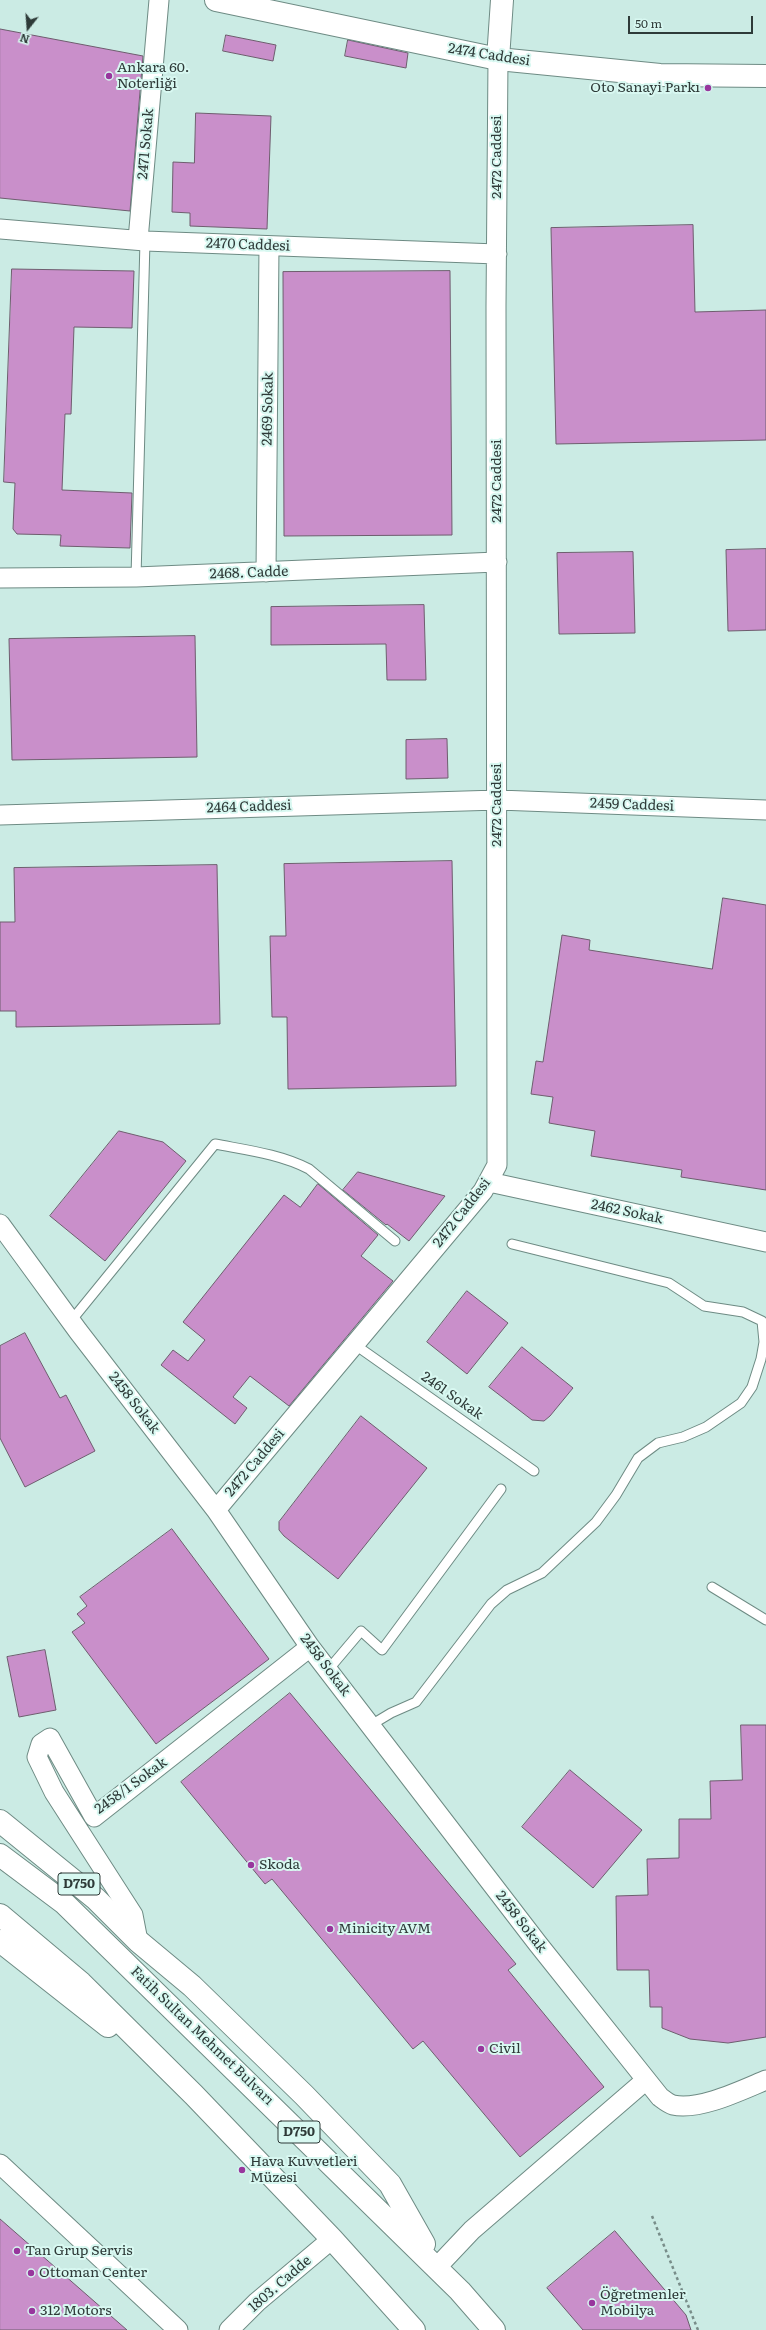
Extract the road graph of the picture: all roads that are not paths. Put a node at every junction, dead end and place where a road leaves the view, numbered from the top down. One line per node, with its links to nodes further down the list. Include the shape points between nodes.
1 (159, 0): 7 (street, 2471 Sokak)
2 (216, 0): 4 (main road, 2474 Caddesi)
3 (502, 0): 4 (main road, 2472 Caddesi)
4 (498, 59): 5 (main road, 2474 Caddesi, via 660,75); 9 (street, 2472 Caddesi)
5 (766, 76)
6 (0, 229): 7 (street, 2470 Caddesi)
7 (141, 241): 8 (street, 2470 Caddesi); 12 (lane)
8 (269, 246): 9 (street, 2470 Caddesi); 11 (street, 2469 Sokak)
9 (496, 254): 10 (street, 2472 Caddesi)
10 (497, 562): 11 (street, 2468. Cadde); 14 (street, 2472 Caddesi)
11 (266, 572): 12 (street, 2468. Cadde)
12 (136, 577): 13 (street, 2468. Cadde)
13 (0, 578)
14 (498, 800): 15 (street, 2459 Caddesi); 16 (street, 2464 Caddesi); 17 (street, 2472 Caddesi, via 497,1165)
15 (766, 810)
16 (0, 815)
17 (489, 1182): 20 (street, 2462 Sokak); 23 (street, 2472 Caddesi)
18 (0, 1224): 22 (street, 2458 Sokak)
19 (395, 1241): 22 (lane, via 309,1169 276,1156 214,1144)
20 (766, 1242)
21 (512, 1244): 31 (lane, via 669,1283 704,1306 743,1312 762,1321 764,1342 761,1359 752,1387 741,1403 706,1427 683,1437 658,1443 638,1458 596,1522 542,1573 507,1590 491,1604 416,1702)
22 (71, 1321): 26 (street, 2458 Sokak)
23 (354, 1344): 24 (lane, 2461 Sokak); 26 (street, 2472 Caddesi)
24 (534, 1471)
25 (501, 1489): 30 (lane, via 382,1650 361,1631)
26 (216, 1510): 29 (street, 2458 Sokak)
27 (712, 1587): 28 (lane)
28 (766, 1620)
29 (310, 1647): 30 (street, 2458 Sokak); 37 (street, 2458/1 Sokak, via 94,1817 50,1738 41,1744 37,1757 50,1785 133,1915)
30 (328, 1670): 31 (street, 2458 Sokak)
31 (371, 1725): 39 (street, 2458 Sokak, via 533,1938)
32 (0, 1807): 33 (main road)
33 (8, 1826): 37 (main road, D750, via 96,1899)
34 (0, 1855): 38 (main road, Fatih Sultan Mehmet Bulvarı / D750, via 64,1903)
35 (0, 1915): 41 (main road, via 81,1983)
36 (0, 1941): 41 (main road)
37 (138, 1941): 38 (main road, D750); 44 (main road, via 192,1986 304,2095 390,2184)
38 (162, 1996): 44 (main road, Fatih Sultan Mehmet Bulvarı / D750)
39 (646, 2080): 40 (street, 2458 Sokak, via 660,2097 672,2105 685,2106 712,2100); 44 (street, via 472,2230)
40 (766, 2080)
41 (194, 2094): 43 (main road)
42 (0, 2164): 45 (street)
43 (332, 2239): 46 (street, 1803. Cadde, via 257,2302); 47 (main road)
44 (437, 2267): 48 (main road, Fatih Sultan Mehmet Bulvarı / D750)
45 (178, 2330)
46 (229, 2330)
47 (414, 2330)
48 (494, 2330)

